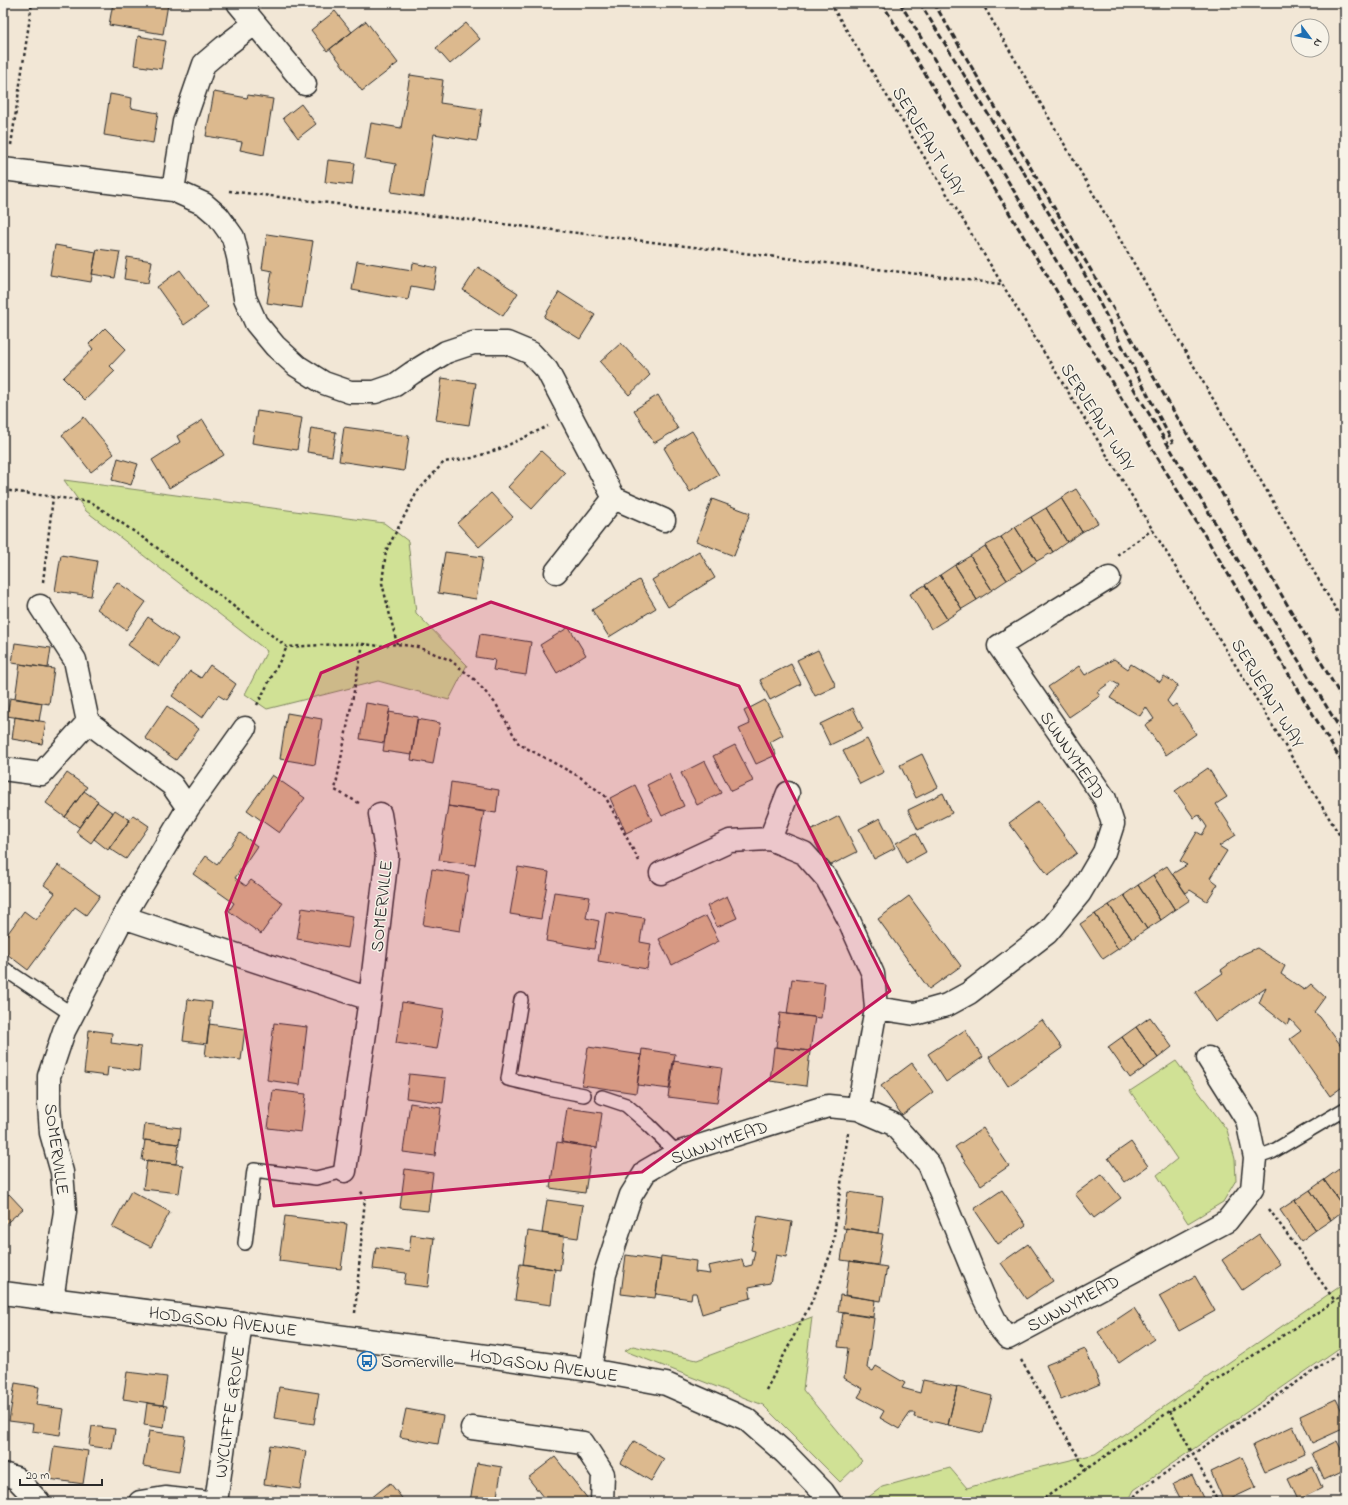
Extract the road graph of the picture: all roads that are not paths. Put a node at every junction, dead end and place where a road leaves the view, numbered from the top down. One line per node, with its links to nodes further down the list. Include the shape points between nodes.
1 (238, 3): 2 (street)
2 (254, 24): 3 (street); 5 (street, via 204,64 184,122)
3 (305, 84)
4 (3, 169): 5 (street)
5 (173, 190): 6 (street, via 204,204 218,216 233,237 245,298 256,323 275,346 297,366 324,383 350,392 375,392 395,385 446,352 473,343 506,343 530,353 547,370)
6 (614, 498): 7 (street); 8 (street)
7 (664, 520)
8 (556, 572)
9 (1109, 578): 23 (street, SUNNYMEAD, via 999,646 1105,799 1113,824 1104,852 1080,893 1047,933 969,993 947,1005 915,1014)
10 (40, 606): 11 (street, via 75,660)
11 (88, 722): 13 (street, via 41,774); 15 (street, via 172,785)
12 (245, 728): 15 (street, SOMERVILLE)
13 (3, 769)
14 (788, 793): 17 (street)
15 (188, 808): 19 (street, SOMERVILLE)
16 (380, 814): 21 (street, SOMERVILLE, via 387,856)
17 (770, 840): 18 (street, via 730,841); 23 (street, via 804,853 827,879 873,974)
18 (661, 873)
19 (123, 917): 21 (street); 24 (street, SOMERVILLE)
20 (3, 968): 24 (lane)
21 (370, 999): 32 (street, SOMERVILLE)
22 (521, 1000): 26 (lane, via 508,1080)
23 (876, 1008): 28 (street)
24 (73, 1015): 35 (street, SOMERVILLE, via 64,1032 49,1076 51,1133 62,1172 65,1211)
25 (1208, 1058): 31 (street, via 1247,1120)
26 (584, 1095)
27 (602, 1097): 30 (lane, via 626,1105)
28 (858, 1109): 30 (street, SUNNYMEAD, via 828,1106); 31 (street, SUNNYMEAD, via 893,1124 929,1164 984,1298 998,1326 1008,1338 1227,1221 1252,1189)
29 (1345, 1109): 31 (lane, via 1272,1152)
30 (677, 1153): 37 (street, SUNNYMEAD, via 646,1172 631,1195 605,1274)
31 (1255, 1158)
32 (346, 1171): 33 (lane, via 316,1178 254,1170)
33 (245, 1243)
34 (3, 1293): 35 (street, HODGSON AVENUE)
35 (52, 1300): 36 (street, HODGSON AVENUE)
36 (241, 1323): 37 (street, HODGSON AVENUE); 43 (street, WYCLIFFE GROVE)
37 (590, 1370): 45 (street, HODGSON AVENUE, via 666,1384 746,1419 785,1453)
38 (472, 1428): 44 (street, via 583,1443 603,1474)
39 (3, 1474): 40 (street, via 16,1478)
40 (39, 1502)
41 (140, 1502): 42 (street, WYCLIFFE GROVE, via 165,1498)
42 (202, 1502)
43 (216, 1502)
44 (602, 1502)
45 (830, 1502)

